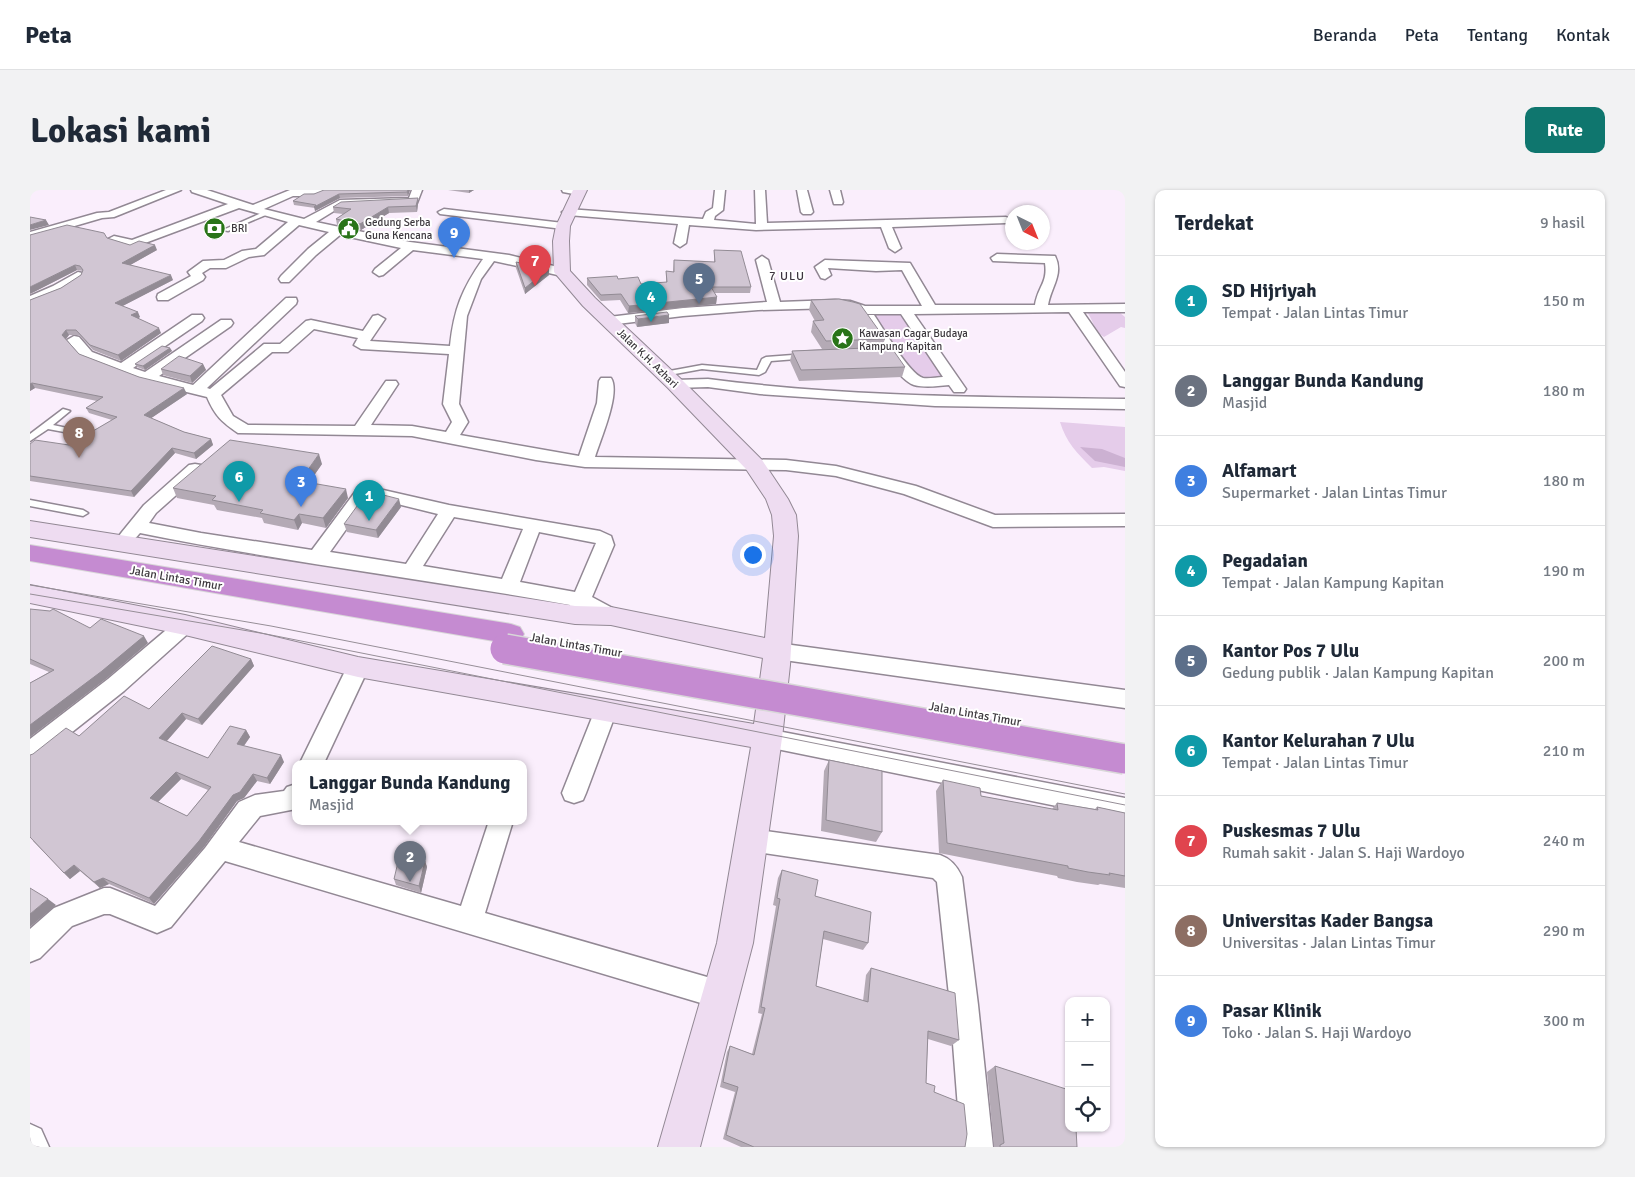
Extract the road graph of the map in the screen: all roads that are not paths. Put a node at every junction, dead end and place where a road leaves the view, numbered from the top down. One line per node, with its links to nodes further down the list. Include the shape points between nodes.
1 (176, 190): 29 (street, via 111,214)
2 (196, 190): 14 (street)
3 (324, 190): 15 (street, via 291,193)
4 (417, 190): 13 (street, via 412,202)
5 (720, 190): 23 (street, via 718,210 710,214)
6 (760, 190): 25 (street)
7 (802, 190): 17 (street)
8 (835, 190): 12 (street)
9 (576, 191): 18 (street)
10 (348, 192): 13 (street)
11 (250, 196): 14 (street)
12 (838, 202)
13 (340, 203): 21 (street)
14 (237, 204): 15 (street); 30 (street, via 133,244)
15 (260, 211): 21 (street); 26 (lane)
16 (444, 212): 18 (street)
17 (807, 212)
18 (565, 219): 22 (street); 34 (street)
19 (1005, 220): 20 (street)
20 (886, 221): 24 (street); 33 (street)
21 (301, 222): 27 (street); 44 (street, via 262,251 246,254 226,264 207,264 194,272 199,277)
22 (684, 222): 23 (street); 31 (street)
23 (708, 224): 25 (street, via 743,230)
24 (828, 225): 25 (street); 28 (street, via 835,234)
25 (762, 227)
26 (226, 230)
27 (338, 231): 32 (street); 43 (street)
28 (857, 234)
29 (30, 236)
30 (114, 239)
31 (680, 243)
32 (410, 246): 35 (street); 39 (street)
33 (895, 248)
34 (552, 254): 37 (street); 40 (street)
35 (490, 257): 37 (street); 60 (street, via 475,279 460,316)
36 (997, 258): 48 (street, via 1051,259 1054,276 1043,295)
37 (509, 259): 40 (street)
38 (762, 260): 47 (street)
39 (380, 272)
40 (562, 272): 56 (street, Jalan K.H. Azhari)
41 (825, 275): 49 (street, via 821,267 825,264 904,265)
42 (78, 276): 45 (street)
43 (286, 279)
44 (163, 297)
45 (30, 301)
46 (291, 301): 69 (street)
47 (775, 306): 53 (street, via 848,305); 56 (street, via 666,313)
48 (1041, 307): 49 (street); 51 (street)
49 (928, 308): 52 (street)
50 (1073, 308): 67 (street)
51 (1125, 308)
52 (904, 309): 53 (street); 65 (street)
53 (863, 310): 65 (street, via 888,353 915,380)
54 (197, 318): 62 (street)
55 (378, 319): 58 (street)
56 (609, 321): 64 (street, Jalan K.H. Azhari)
57 (226, 323): 63 (street)
58 (367, 336): 60 (street, via 361,345); 70 (street, via 311,324 283,349 269,347)
59 (74, 340): 62 (street, via 87,355)
60 (455, 350): 78 (street, via 451,404 460,422)
61 (818, 355): 64 (lane, via 769,359 759,372 702,367)
62 (122, 369): 63 (street)
63 (147, 378): 69 (street)
64 (670, 379): 71 (street, via 760,390); 81 (street, Jalan K.H. Azhari)
65 (953, 380): 71 (street)
66 (606, 381): 80 (street, via 605,403)
67 (1125, 383)
68 (391, 384): 75 (street)
69 (195, 391): 70 (street)
70 (213, 394): 75 (street, via 237,436)
71 (969, 402): 72 (street)
72 (1125, 404)
73 (66, 411): 74 (lane)
74 (46, 426): 76 (lane); 77 (lane)
75 (360, 430): 78 (street, via 412,431)
76 (82, 434)
77 (30, 438)
78 (450, 438): 80 (street)
79 (210, 457): 88 (street, via 150,509)
80 (585, 462): 81 (street)
81 (754, 465): 85 (street, via 789,465 861,476 910,490 993,521); 97 (street, Jalan K.H. Azhari, via 777,499 785,525)
82 (30, 503): 84 (lane)
83 (449, 511): 86 (street); 90 (street, via 364,492); 91 (street)
84 (83, 513)
85 (1125, 520)
86 (533, 526): 92 (street); 94 (street, via 604,540 605,545)
87 (30, 529): 88 (street)
88 (129, 535): 90 (street, via 201,539); 94 (street)
89 (32, 556): 96 (highway, Jalan Lintas Timur)
90 (316, 558): 91 (street)
91 (410, 572): 92 (street)
92 (508, 587): 94 (street)
93 (30, 594): 95 (street)
94 (578, 607): 97 (street)
95 (185, 625): 98 (street); 103 (street, via 116,686)
96 (508, 642): 102 (highway, Jalan Lintas Timur); 104 (highway, Jalan Lintas Timur, bridge)
97 (777, 651): 99 (street); 101 (street)
98 (358, 667): 100 (street); 105 (street)
99 (1125, 699)
100 (606, 710): 101 (street); 106 (street)
101 (767, 738): 108 (street); 110 (street)
102 (1125, 740)
103 (30, 752)
104 (1125, 759)
105 (313, 760)
106 (574, 793)
107 (292, 799): 111 (street, via 250,809)
108 (1125, 809)
109 (500, 825): 112 (street)
110 (751, 840): 114 (street, via 735,943); 118 (street, via 940,867 946,871 963,995)
111 (221, 848): 112 (street); 113 (street, via 160,920 104,901 64,917)
112 (469, 921): 114 (street)
113 (30, 948)
114 (721, 995): 117 (street)
115 (30, 1140): 116 (street)
116 (33, 1147)
117 (679, 1147)
118 (977, 1147)

